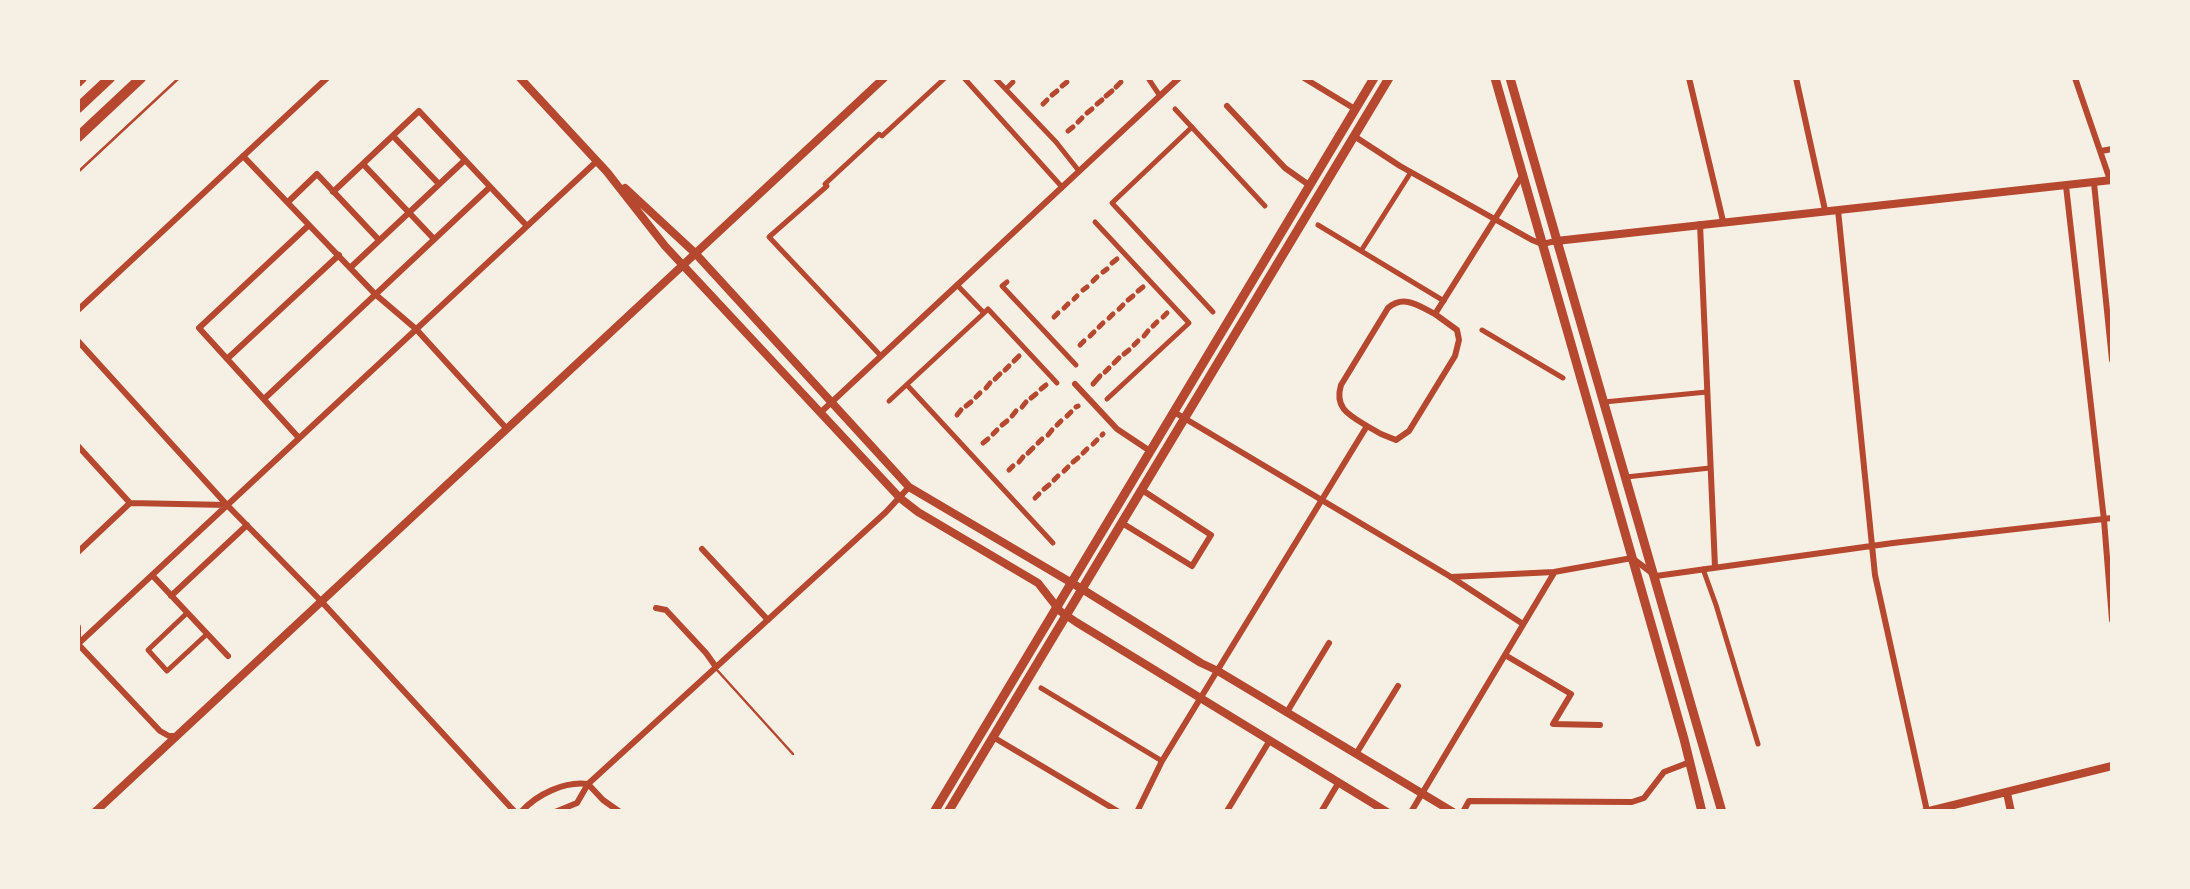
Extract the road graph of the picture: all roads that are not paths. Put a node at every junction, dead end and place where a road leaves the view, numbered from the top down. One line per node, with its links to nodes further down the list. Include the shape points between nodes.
1 (110, 78): 26 (main road)
2 (141, 78): 33 (main road)
3 (179, 78): 42 (lane)
4 (327, 78): 37 (street)
5 (520, 78): 39 (street)
6 (884, 78): 71 (street)
7 (945, 78): 92 (street, via 770,237)
8 (964, 78): 52 (street)
9 (995, 78): 21 (street)
10 (1148, 78): 23 (street)
11 (1180, 78): 23 (street)
12 (1304, 78): 28 (street)
13 (1374, 78): 28 (main road)
14 (1389, 78): 32 (main road)
15 (1494, 78): 45 (main road)
16 (1510, 78): 68 (main road)
17 (1689, 78): 60 (street)
18 (1796, 78): 56 (street)
19 (2075, 78): 36 (street)
20 (1017, 79): 21 (street)
21 (1006, 89): 29 (street)
22 (1052, 95): 29 (street)
23 (1160, 96): 41 (street)
24 (1096, 105): 34 (street)
25 (1227, 106): 49 (street)
26 (78, 108)
27 (1176, 108): 30 (street)
28 (1355, 108): 49 (main road)
29 (1030, 115): 34 (street)
30 (1192, 127): 55 (street); 83 (street, via 1112,203)
31 (393, 136): 38 (street, via 420,111); 40 (street); 48 (street)
32 (1354, 136): 44 (street); 110 (main road)
33 (78, 137)
34 (1056, 142): 41 (street)
35 (2112, 149): 36 (street)
36 (2101, 151): 46 (street)
37 (244, 156): 54 (street); 82 (street)
38 (464, 160): 48 (street); 51 (street)
39 (598, 161): 43 (street); 64 (street)
40 (364, 164): 53 (street); 58 (street)
41 (1079, 171): 52 (street)
42 (78, 172)
43 (607, 172): 71 (street); 73 (street)
44 (1411, 172): 59 (street); 70 (street)
45 (1522, 175): 59 (street); 69 (main road)
46 (2111, 180): 47 (street)
47 (2094, 182): 50 (street); 95 (street)
48 (439, 184): 58 (street)
49 (1309, 185): 108 (main road)
50 (2066, 186): 57 (street); 132 (street)
51 (490, 187): 64 (street); 66 (street)
52 (1062, 187): 76 (street)
53 (333, 192): 54 (street, via 317,174); 67 (street)
54 (288, 202): 63 (street)
55 (1266, 206)
56 (1824, 210): 57 (street); 60 (street)
57 (1838, 210): 136 (street)
58 (409, 212): 66 (street); 67 (street)
59 (1494, 220): 69 (street); 79 (street)
60 (1722, 221): 62 (street)
61 (1095, 222): 77 (street)
62 (1700, 224): 68 (street); 80 (street)
63 (309, 225): 72 (street); 94 (street, via 199,328)
64 (527, 226): 87 (street)
65 (1318, 226): 70 (street)
66 (434, 239): 78 (street)
67 (379, 240): 74 (street)
68 (1556, 241): 69 (street); 107 (main road)
69 (1542, 244): 139 (main road)
70 (1361, 251): 79 (street)
71 (695, 253): 73 (street); 105 (street)
72 (339, 256): 74 (street); 94 (street)
73 (683, 265): 109 (street); 113 (street)
74 (350, 268): 78 (street)
75 (1007, 282): 88 (street, via 1002,286)
76 (957, 285): 84 (street); 92 (street)
77 (1088, 286): 85 (street); 88 (street)
78 (376, 294): 87 (street); 103 (street)
79 (1444, 301): 86 (street)
80 (1704, 304): 81 (street); 102 (street)
81 (1715, 304)
82 (78, 310)
83 (1213, 312)
84 (984, 313): 98 (street); 99 (street, via 988,309)
85 (1113, 314): 90 (street); 93 (street)
86 (1435, 314): 112 (street, via 1457,330 1458,346 1418,418 1396,440); 112 (street, via 1407,300 1394,303 1356,360 1339,402)
87 (416, 329): 113 (street); 114 (street)
88 (1042, 329): 93 (street)
89 (1482, 330): 97 (street)
90 (1138, 340): 101 (street); 104 (street, via 1189,322)
91 (78, 342): 130 (street)
92 (881, 356): 105 (street)
93 (1068, 356): 96 (street)
94 (227, 359): 103 (street)
95 (2112, 360)
96 (1076, 365)
97 (1564, 378)
98 (907, 384): 106 (street); 111 (street)
99 (990, 384): 111 (street); 120 (street, via 1019,410)
100 (1074, 384): 119 (street, via 1117,429)
101 (1092, 384)
102 (1707, 392): 107 (street); 118 (street)
103 (264, 399): 114 (street)
104 (1107, 399)
105 (832, 402): 109 (street); 125 (street)
106 (888, 402)
107 (1604, 402): 123 (main road)
108 (1174, 412): 110 (street); 119 (main road)
109 (820, 413): 127 (street)
110 (1184, 418): 126 (main road); 128 (street)
111 (944, 425): 120 (street)
112 (1367, 426): 128 (street)
113 (506, 428): 149 (street)
114 (300, 438): 130 (street)
115 (1042, 439): 124 (street)
116 (78, 446): 129 (street)
117 (1719, 447): 118 (street)
118 (1710, 448): 122 (street)
119 (1150, 451): 146 (main road)
120 (971, 454): 124 (street)
121 (1068, 467): 131 (street)
122 (1710, 468): 123 (street); 140 (street)
123 (1626, 478): 144 (main road)
124 (997, 482): 131 (street)
125 (909, 487): 127 (street); 146 (street)
126 (1142, 490): 133 (main road); 133 (street, via 1210,534 1192,566)
127 (900, 498): 150 (street, via 1038,583); 154 (street)
128 (1321, 500): 145 (street); 164 (street)
129 (130, 503): 130 (street); 138 (street)
130 (227, 505): 134 (street); 143 (street)
131 (1022, 509): 135 (street)
132 (2108, 519): 136 (street); 155 (street)
133 (1122, 523): 147 (main road)
134 (248, 526): 148 (street); 149 (street)
135 (1053, 543)
136 (1871, 546): 140 (street); 184 (street)
137 (702, 548): 154 (street)
138 (78, 552)
139 (1632, 558): 142 (street); 144 (street); 177 (main road)
140 (1715, 568): 141 (street)
141 (1703, 569): 144 (street); 173 (street)
142 (1554, 572): 145 (street); 156 (street)
143 (152, 576): 148 (street); 160 (street)
144 (1656, 576): 199 (main road)
145 (1451, 577): 156 (street)
146 (1070, 583): 147 (street); 150 (main road)
147 (1082, 589): 153 (main road); 164 (street)
148 (171, 596): 152 (street)
149 (321, 601): 170 (street); 186 (street)
150 (1057, 607): 153 (street); 189 (main road)
151 (656, 608): 163 (street, via 666,610)
152 (188, 613): 158 (street); 158 (street, via 148,650 167,671)
153 (1066, 615): 167 (street); 171 (main road)
154 (768, 620): 163 (street)
155 (2112, 620)
156 (1523, 624): 161 (street)
157 (78, 627): 160 (street)
158 (207, 634): 162 (street)
159 (1329, 642): 168 (street)
160 (78, 644): 170 (street, via 160,731)
161 (1505, 654): 169 (street, via 1571,694 1554,724); 181 (street)
162 (228, 656)
163 (716, 667): 174 (lane); 180 (street)
164 (1218, 671): 167 (street); 168 (street)
165 (1398, 686): 175 (street)
166 (1041, 688): 176 (street)
167 (1200, 699): 172 (street); 176 (street)
168 (1287, 712): 175 (street)
169 (1600, 725)
170 (176, 736): 185 (street)
171 (994, 736): 190 (main road); 191 (street)
172 (1270, 740): 179 (street); 183 (street)
173 (1758, 744)
174 (793, 754)
175 (1356, 754): 181 (street)
176 (1162, 761): 192 (street)
177 (1690, 762): 197 (street, via 1664,772 1644,798 1632,802 1469,801); 198 (main road)
178 (2112, 766): 182 (street)
179 (1339, 782): 193 (street); 194 (street)
180 (588, 784): 186 (street, via 534,798); 187 (street, via 577,803); 188 (street)
181 (1422, 793): 195 (street); 196 (street)
182 (2006, 793): 184 (street); 200 (street)
183 (1226, 811)
184 (1926, 811)
185 (95, 812)
186 (518, 812)
187 (555, 812)
188 (620, 812)
189 (934, 812)
190 (948, 812)
191 (1119, 812)
192 (1137, 812)
193 (1321, 812)
194 (1388, 812)
195 (1410, 812)
196 (1453, 812)
197 (1462, 812)
198 (1702, 812)
199 (1722, 812)
200 (2011, 812)

